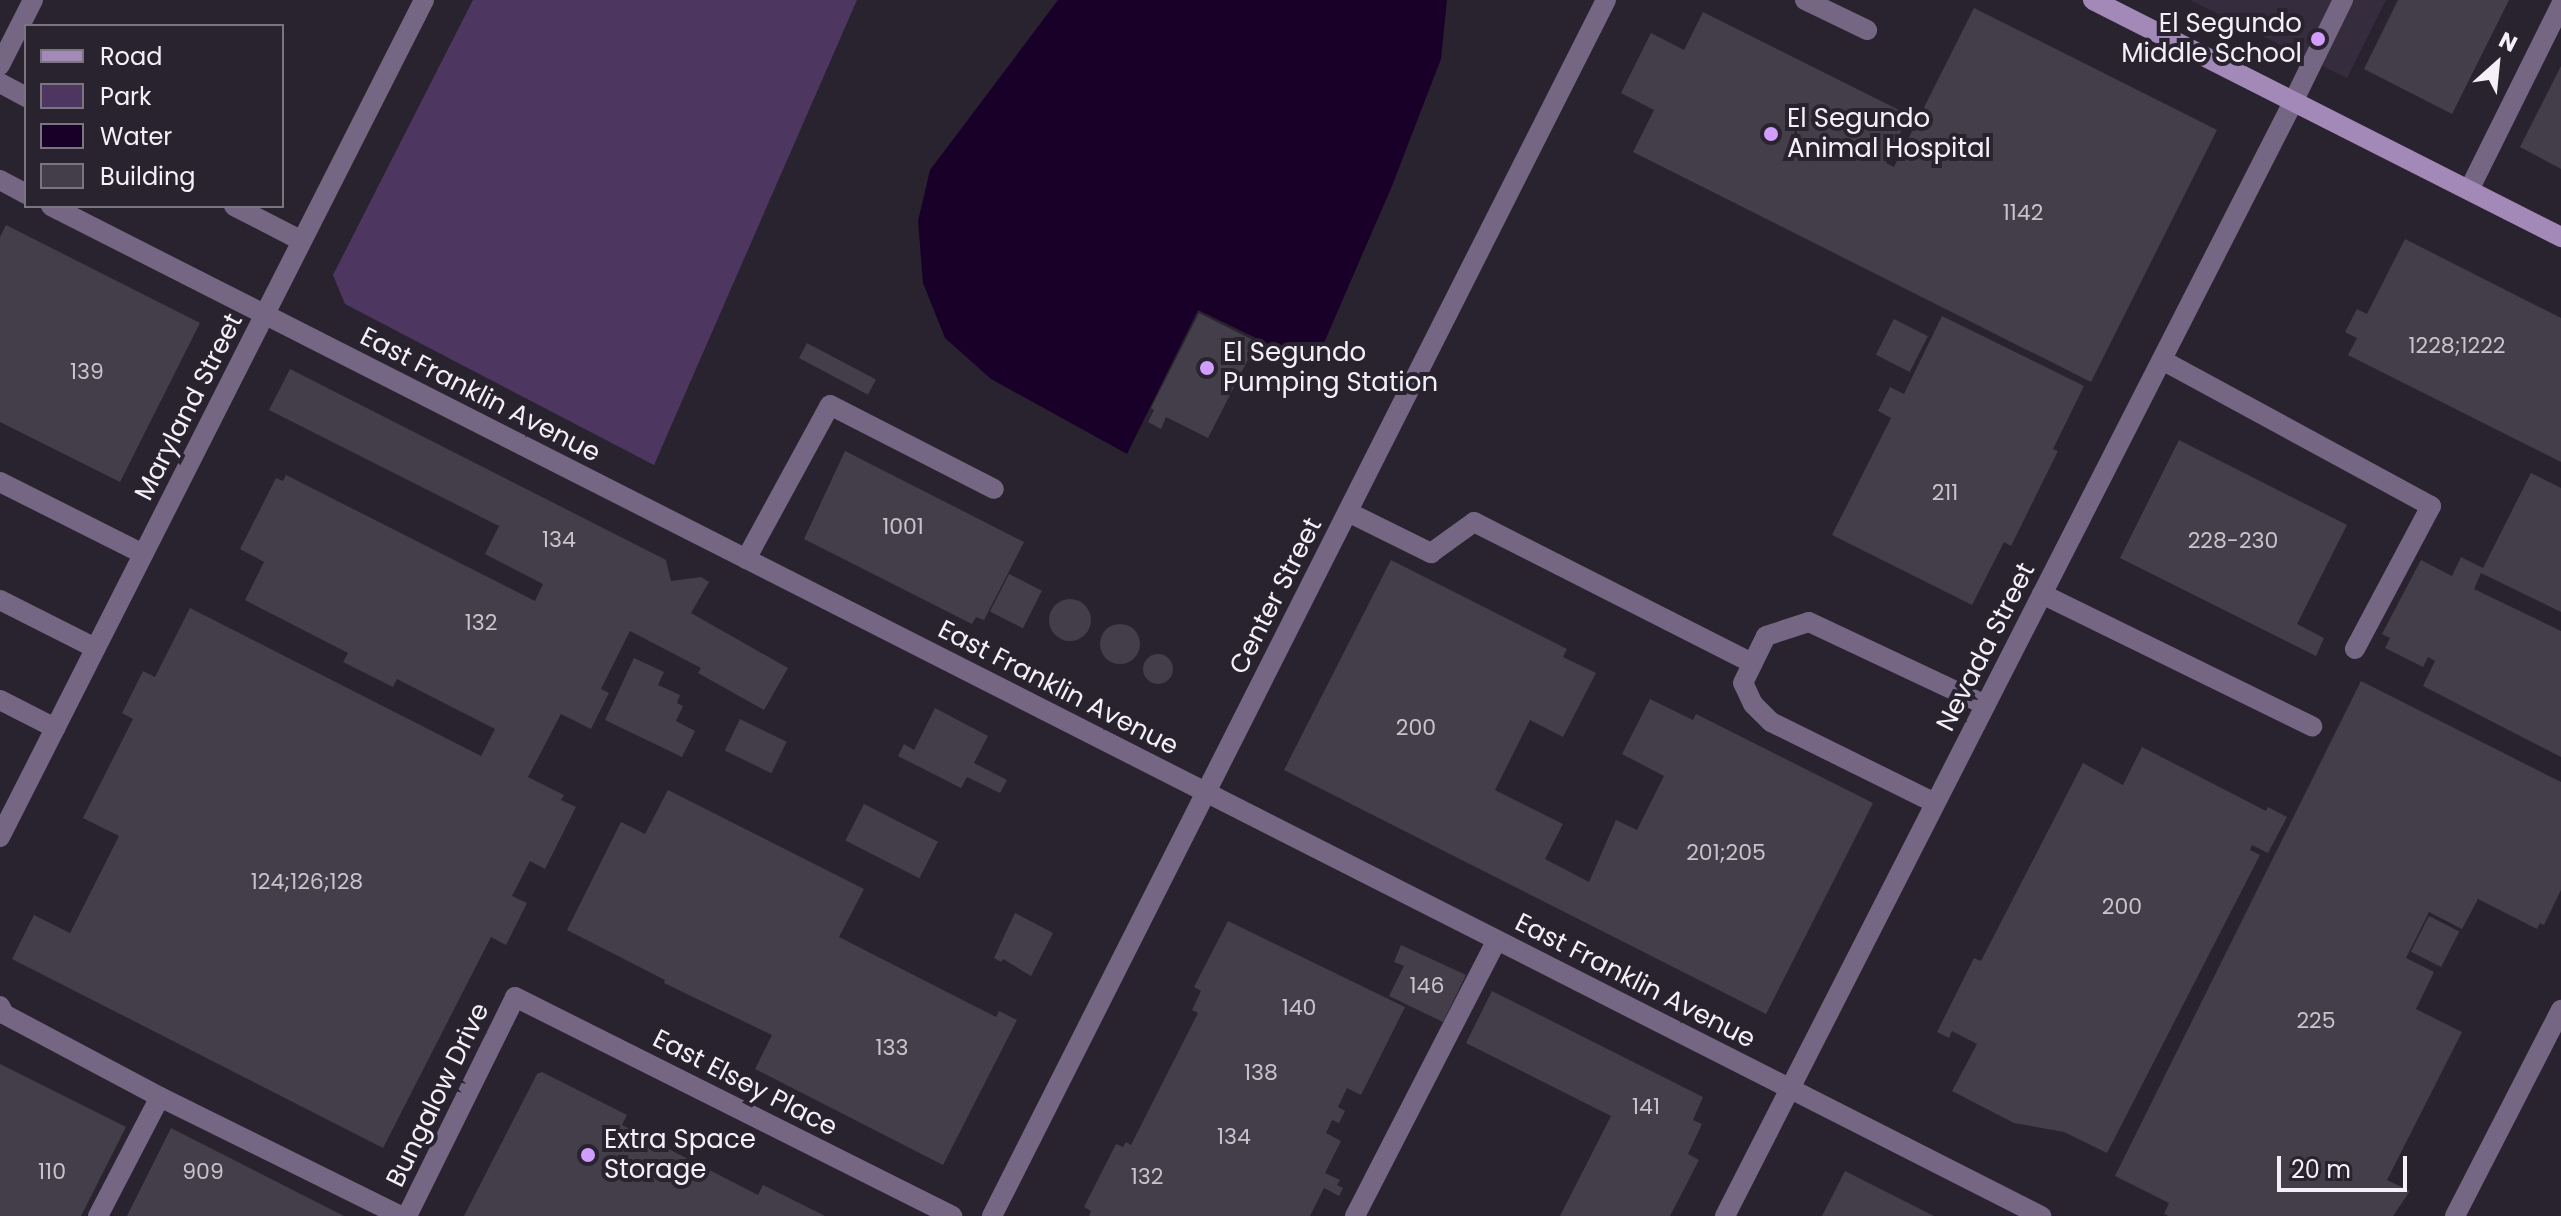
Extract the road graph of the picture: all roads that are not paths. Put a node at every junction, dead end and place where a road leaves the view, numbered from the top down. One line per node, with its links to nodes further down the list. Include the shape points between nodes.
1 (33, 0): 9 (street)
2 (424, 0): 19 (street, Maryland Street)
3 (1606, 0): 24 (street, Center Street)
4 (1805, 0): 8 (street)
5 (2093, 0): 12 (main road)
6 (2343, 0): 12 (street, Nevada Street)
7 (2561, 5): 14 (street)
8 (1867, 30)
9 (0, 65)
10 (0, 83): 11 (street)
11 (24, 96)
12 (2293, 102): 14 (main road); 21 (street, Nevada Street)
13 (0, 180): 15 (street)
14 (2469, 190): 18 (main road)
15 (24, 193)
16 (55, 208): 20 (street, East Franklin Avenue)
17 (238, 208): 19 (street)
18 (2561, 237)
19 (302, 241): 20 (street, Maryland Street)
20 (264, 314): 25 (street, Maryland Street); 26 (street, East Franklin Avenue)
21 (2162, 360): 27 (street, Nevada Street); 30 (street, via 2431,506)
22 (0, 482): 25 (street)
23 (994, 489): 26 (street, via 830,405)
24 (1348, 512): 31 (street, via 1431,553 1474,522); 36 (street, Center Street)
25 (143, 554): 29 (street, Maryland Street)
26 (746, 559): 36 (street, East Franklin Avenue)
27 (2042, 594): 33 (street, Nevada Street); 34 (street)
28 (0, 600): 29 (street)
29 (95, 648): 35 (street, Maryland Street)
30 (2355, 649)
31 (1752, 663): 33 (street, via 1766,636 1809,622); 37 (street, via 1743,683 1753,704 1771,722)
32 (0, 700): 35 (street)
33 (1985, 705): 37 (street, Nevada Street)
34 (2312, 726)
35 (55, 728): 38 (street, Maryland Street)
36 (1206, 792): 39 (street, East Franklin Avenue); 48 (street, Center Street)
37 (1935, 803): 43 (street, Nevada Street)
38 (0, 837)
39 (1497, 940): 43 (street, East Franklin Avenue); 49 (street)
40 (515, 997): 46 (street, Bungalow Drive); 47 (street, East Elsey Place)
41 (0, 1006): 44 (street, via 4,1014)
42 (2561, 1010): 52 (street)
43 (1790, 1088): 50 (street, Nevada Street); 51 (street, East Franklin Avenue)
44 (160, 1097): 45 (street); 46 (street)
45 (98, 1216)
46 (404, 1216)
47 (952, 1216)
48 (992, 1216)
49 (1355, 1216)
50 (1725, 1216)
51 (2041, 1216)
52 (2455, 1216)

